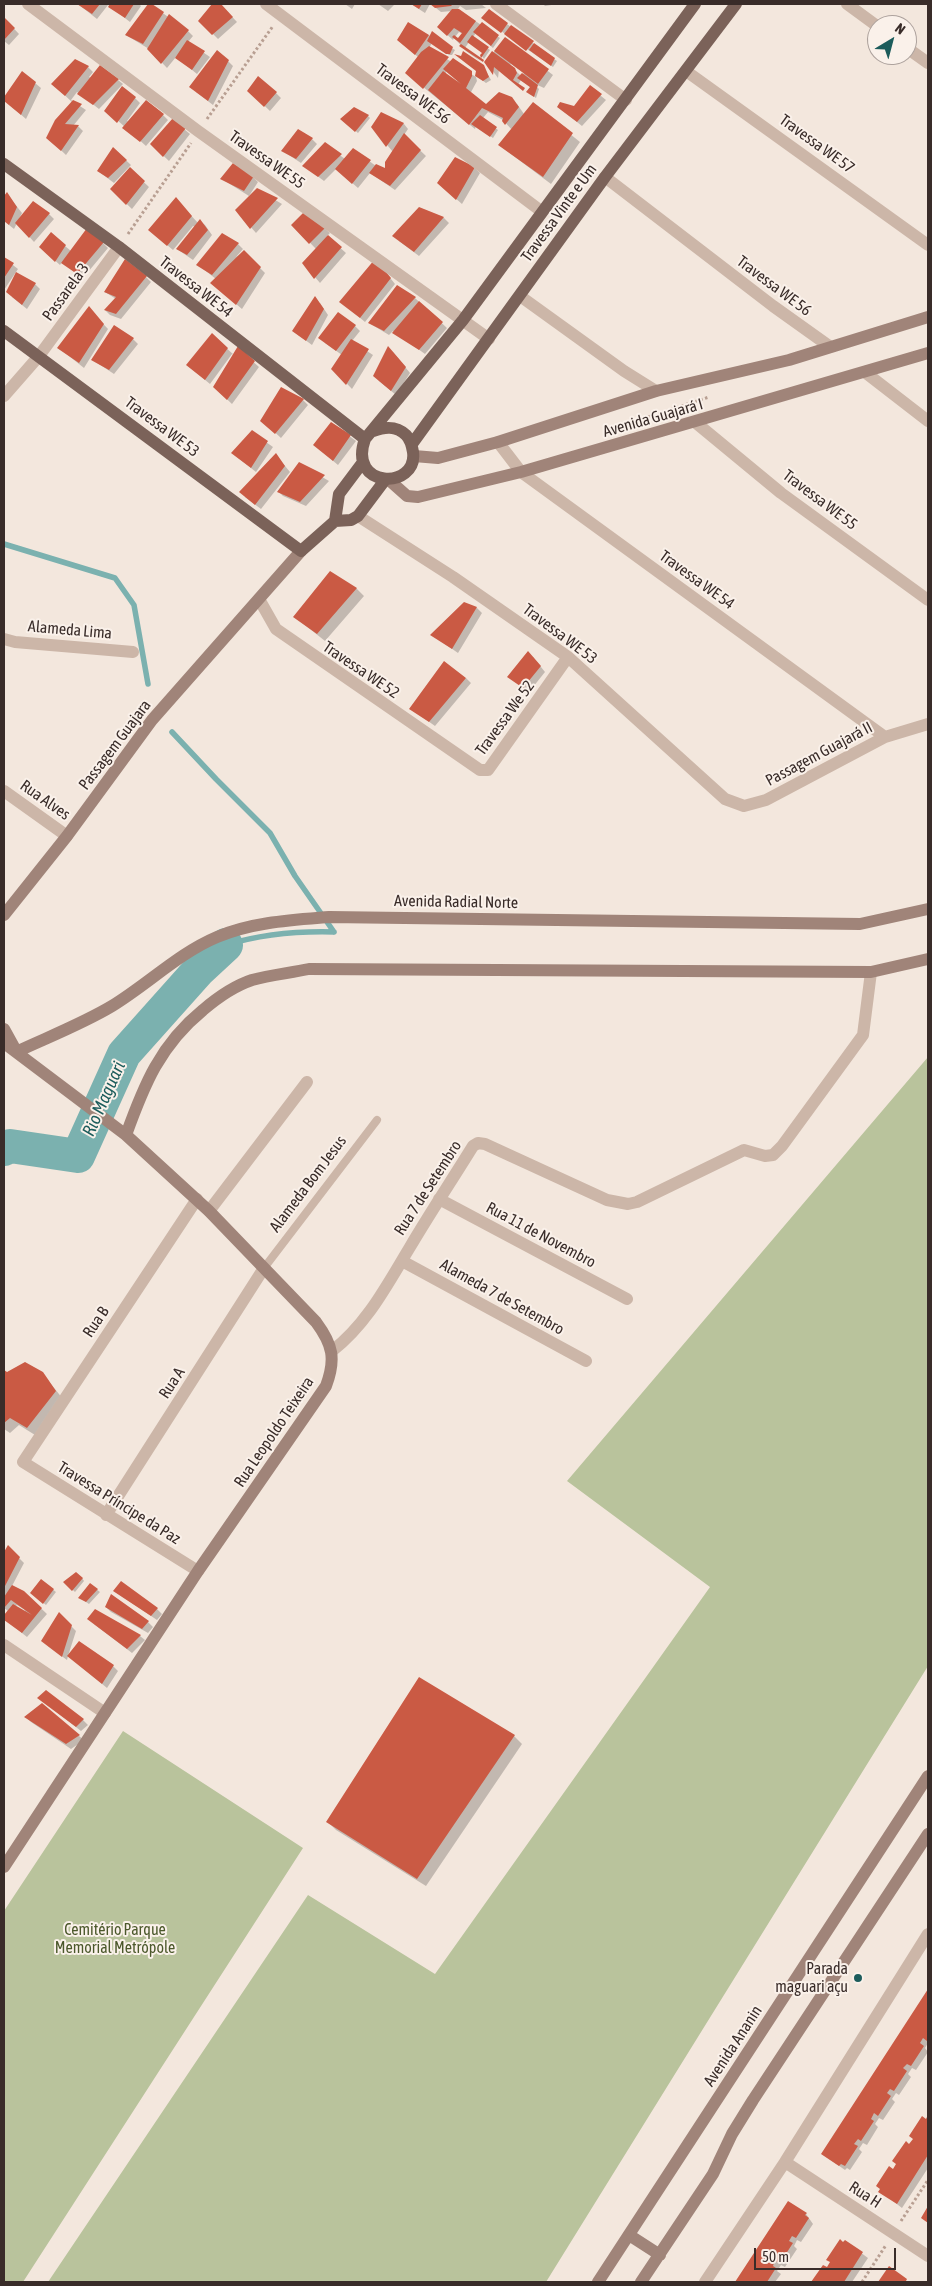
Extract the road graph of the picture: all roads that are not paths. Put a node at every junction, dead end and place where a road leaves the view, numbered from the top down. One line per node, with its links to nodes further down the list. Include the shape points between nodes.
1 (28, 4): 19 (street, Travessa WE 55, via 198,131)
2 (266, 4): 14 (street, Travessa WE 56)
3 (496, 4): 11 (street)
4 (695, 4): 11 (main road, Travessa Vinte e Um)
5 (736, 4): 10 (main road, Travessa Vinte e Um)
6 (847, 4): 7 (street)
7 (867, 19)
8 (917, 55): 9 (street)
9 (928, 63)
10 (686, 71): 13 (main road, Travessa Vinte e Um); 15 (street, Travessa WE 57)
11 (626, 100): 14 (main road, Travessa Vinte e Um)
12 (4, 164): 16 (main road, Travessa WE 54)
13 (605, 177): 17 (main road, Travessa Vinte e Um); 22 (street, Travessa WE 56)
14 (541, 211): 19 (main road, Travessa Vinte e Um)
15 (928, 245)
16 (119, 247): 24 (street, Passarela 3); 30 (main road, Travessa WE 54)
17 (520, 296): 21 (main road, Travessa Vinte e Um); 26 (street)
18 (928, 317): 22 (main road, Avenida Guajará I)
19 (463, 320): 21 (street, Travessa WE 55); 30 (main road, Travessa Vinte e Um)
20 (4, 331): 24 (main road, Travessa WE 53)
21 (489, 339): 32 (main road, Travessa Vinte e Um)
22 (829, 346): 26 (main road, Avenida Guajará I, via 789,360)
23 (928, 353): 25 (main road, Avenida Guajará I)
24 (39, 356): 27 (street, Passarela 3); 38 (main road, Travessa WE 53)
25 (866, 372): 28 (street); 29 (main road, Avenida Guajará I)
26 (656, 391): 31 (main road, Avenida Guajará I)
27 (4, 396)
28 (928, 420)
29 (695, 422): 34 (main road, Avenida Guajará I); 40 (street, Travessa WE 55, via 781,493)
30 (369, 435): 32 (main road, via 384,428 395,428 405,434); 33 (main road, via 361,450)
31 (498, 442): 32 (main road, Avenida Guajará I, via 438,458); 34 (street, Travessa WE 54)
32 (413, 450): 35 (main road, via 410,468 401,476)
33 (363, 462): 35 (main road, via 368,471); 37 (main road, via 339,494)
34 (521, 472): 35 (main road, Avenida Guajará I, via 418,497 407,496); 45 (street, Travessa WE 54)
35 (387, 480): 36 (main road)
36 (358, 516): 37 (main road); 43 (street, Travessa WE 53)
37 (335, 522): 38 (main road)
38 (301, 551): 39 (main road, Passagem Guajara)
39 (259, 600): 46 (street, Travessa WE 52, via 276,630); 49 (main road, Passagem Guajara, via 152,720)
40 (928, 600)
41 (4, 639): 42 (street, Alameda Lima)
42 (133, 652)
43 (568, 657): 46 (street, Travessa We 52, via 488,770 480,770); 48 (street, Travessa WE 53)
44 (928, 724): 45 (street, Passagem Guajará II)
45 (885, 737): 48 (street, Passagem Guajará II, via 766,800 744,806)
46 (458, 755)
47 (4, 791): 49 (street, Rua Alves)
48 (725, 799)
49 (67, 836): 51 (main road, Passagem Guajara)
50 (928, 909): 56 (main road, Avenida Radial Norte, via 860,924 329,917 290,920 243,928 191,949 110,1007)
51 (4, 915)
52 (928, 959): 53 (main road)
53 (871, 972): 59 (main road, via 309,969 252,981 218,997 184,1026 160,1055); 60 (street, Rua 7 de Setembro, via 862,1035 773,1155 744,1150 628,1204 606,1200 478,1143)
54 (4, 1029): 56 (main road)
55 (4, 1043): 56 (main road)
56 (16, 1052): 59 (main road)
57 (307, 1082): 62 (street)
58 (377, 1120): 64 (lane, Alameda Bom Jesus)
59 (126, 1135): 61 (main road)
60 (439, 1199): 63 (street, Rua 7 de Setembro); 65 (street, Rua 11 de Novembro)
61 (197, 1200): 62 (main road); 68 (street, Rua B)
62 (209, 1211): 64 (main road)
63 (402, 1261): 66 (street, Rua 7 de Setembro, via 365,1319 349,1338); 67 (street, Alameda 7 de Setembro)
64 (264, 1268): 66 (main road, via 316,1322); 69 (street, Rua A)
65 (627, 1299)
66 (332, 1351): 70 (main road, Rua Leopoldo Teixeira, via 332,1370 326,1386)
67 (586, 1361)
68 (23, 1462): 69 (street, Travessa Príncipe da Paz)
69 (106, 1515): 70 (street, Travessa Príncipe da Paz)
70 (198, 1571): 72 (main road, Rua Leopoldo Teixeira)
71 (4, 1645): 72 (street)
72 (105, 1713): 75 (main road, Rua Leopoldo Teixeira)
73 (928, 1776): 78 (main road, Avenida Ananin)
74 (928, 1834): 79 (main road, via 753,2100 712,2174)
75 (4, 1867)
76 (928, 1934): 77 (street)
77 (785, 2162): 80 (street, Rua H); 83 (street)
78 (629, 2235): 79 (main road); 81 (main road, Avenida Ananin)
79 (660, 2255): 82 (main road)
80 (928, 2256)
81 (598, 2282)
82 (641, 2282)
83 (705, 2282)

